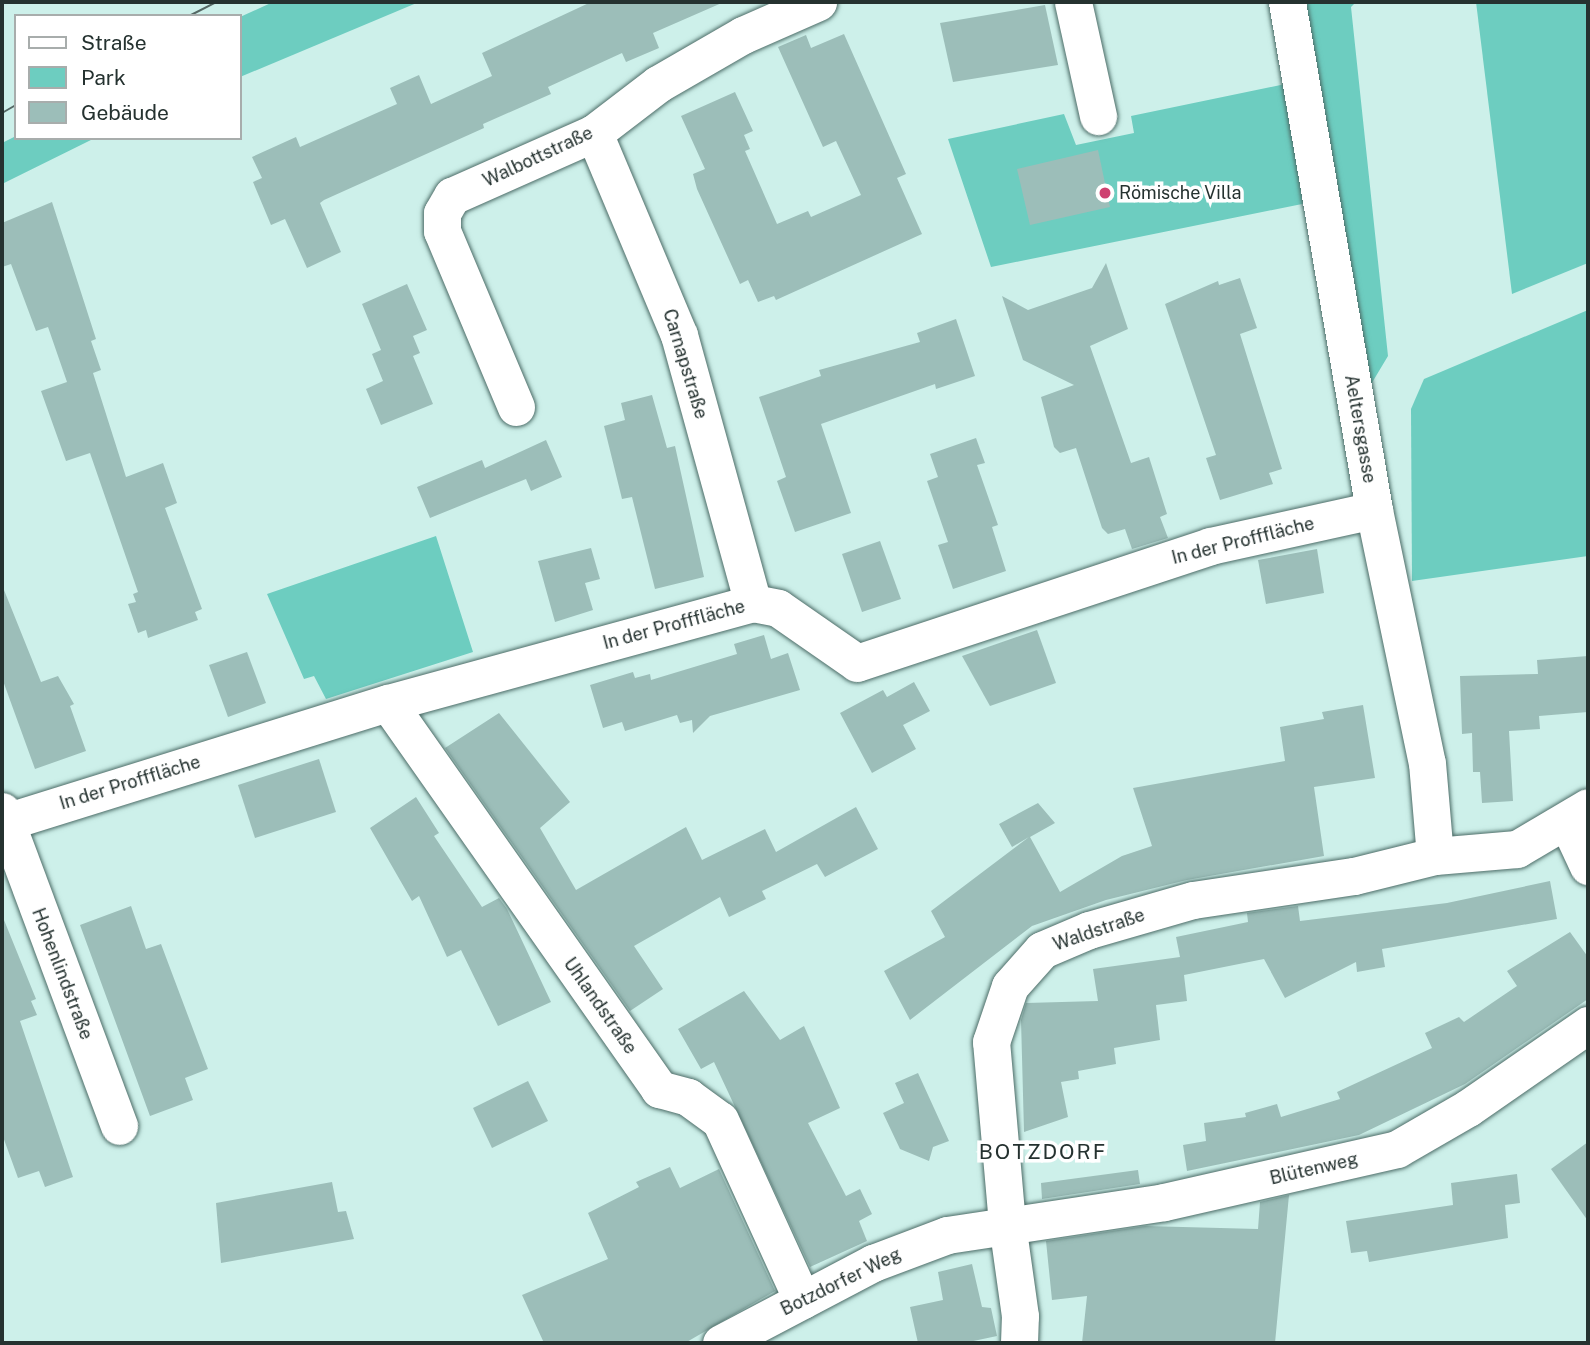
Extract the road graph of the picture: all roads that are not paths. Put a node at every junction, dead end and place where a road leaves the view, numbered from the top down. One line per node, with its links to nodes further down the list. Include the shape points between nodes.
1 (818, 2): 5 (street, Walbottstraße, via 743,35 658,84)
2 (1073, 2): 4 (street)
3 (1287, 2): 7 (street, Aeltersgasse)
4 (1098, 116)
5 (594, 133): 6 (street, Walbottstraße, via 452,196 442,213 442,231); 8 (street, Carnapstraße, via 680,335)
6 (516, 407)
7 (1374, 510): 8 (street, In der Profffläche, via 1210,546 857,663 778,608); 12 (street, Aeltersgasse, via 1427,763)
8 (753, 603): 9 (street, In der Profffläche)
9 (388, 703): 11 (street, In der Profffläche); 17 (street, Uhlandstraße, via 659,1089 688,1097 720,1120)
10 (1578, 814): 12 (street, Waldstraße, via 1517,849); 13 (street)
11 (3, 819): 15 (street, Hohenlindstraße)
12 (1435, 856): 16 (street, Waldstraße, via 1354,876 1193,900 1089,930 1042,950 1010,986 991,1042)
13 (1588, 866)
14 (1588, 1025): 16 (street, Blütenweg, via 1468,1108 1397,1150 1164,1202)
15 (119, 1126)
16 (1007, 1224): 17 (street, Botzdorfer Weg, via 947,1235 873,1263); 19 (street, Waldstraße, via 1020,1316)
17 (802, 1300): 18 (street, Botzdorfer Weg)
18 (721, 1343)
19 (1019, 1343)

